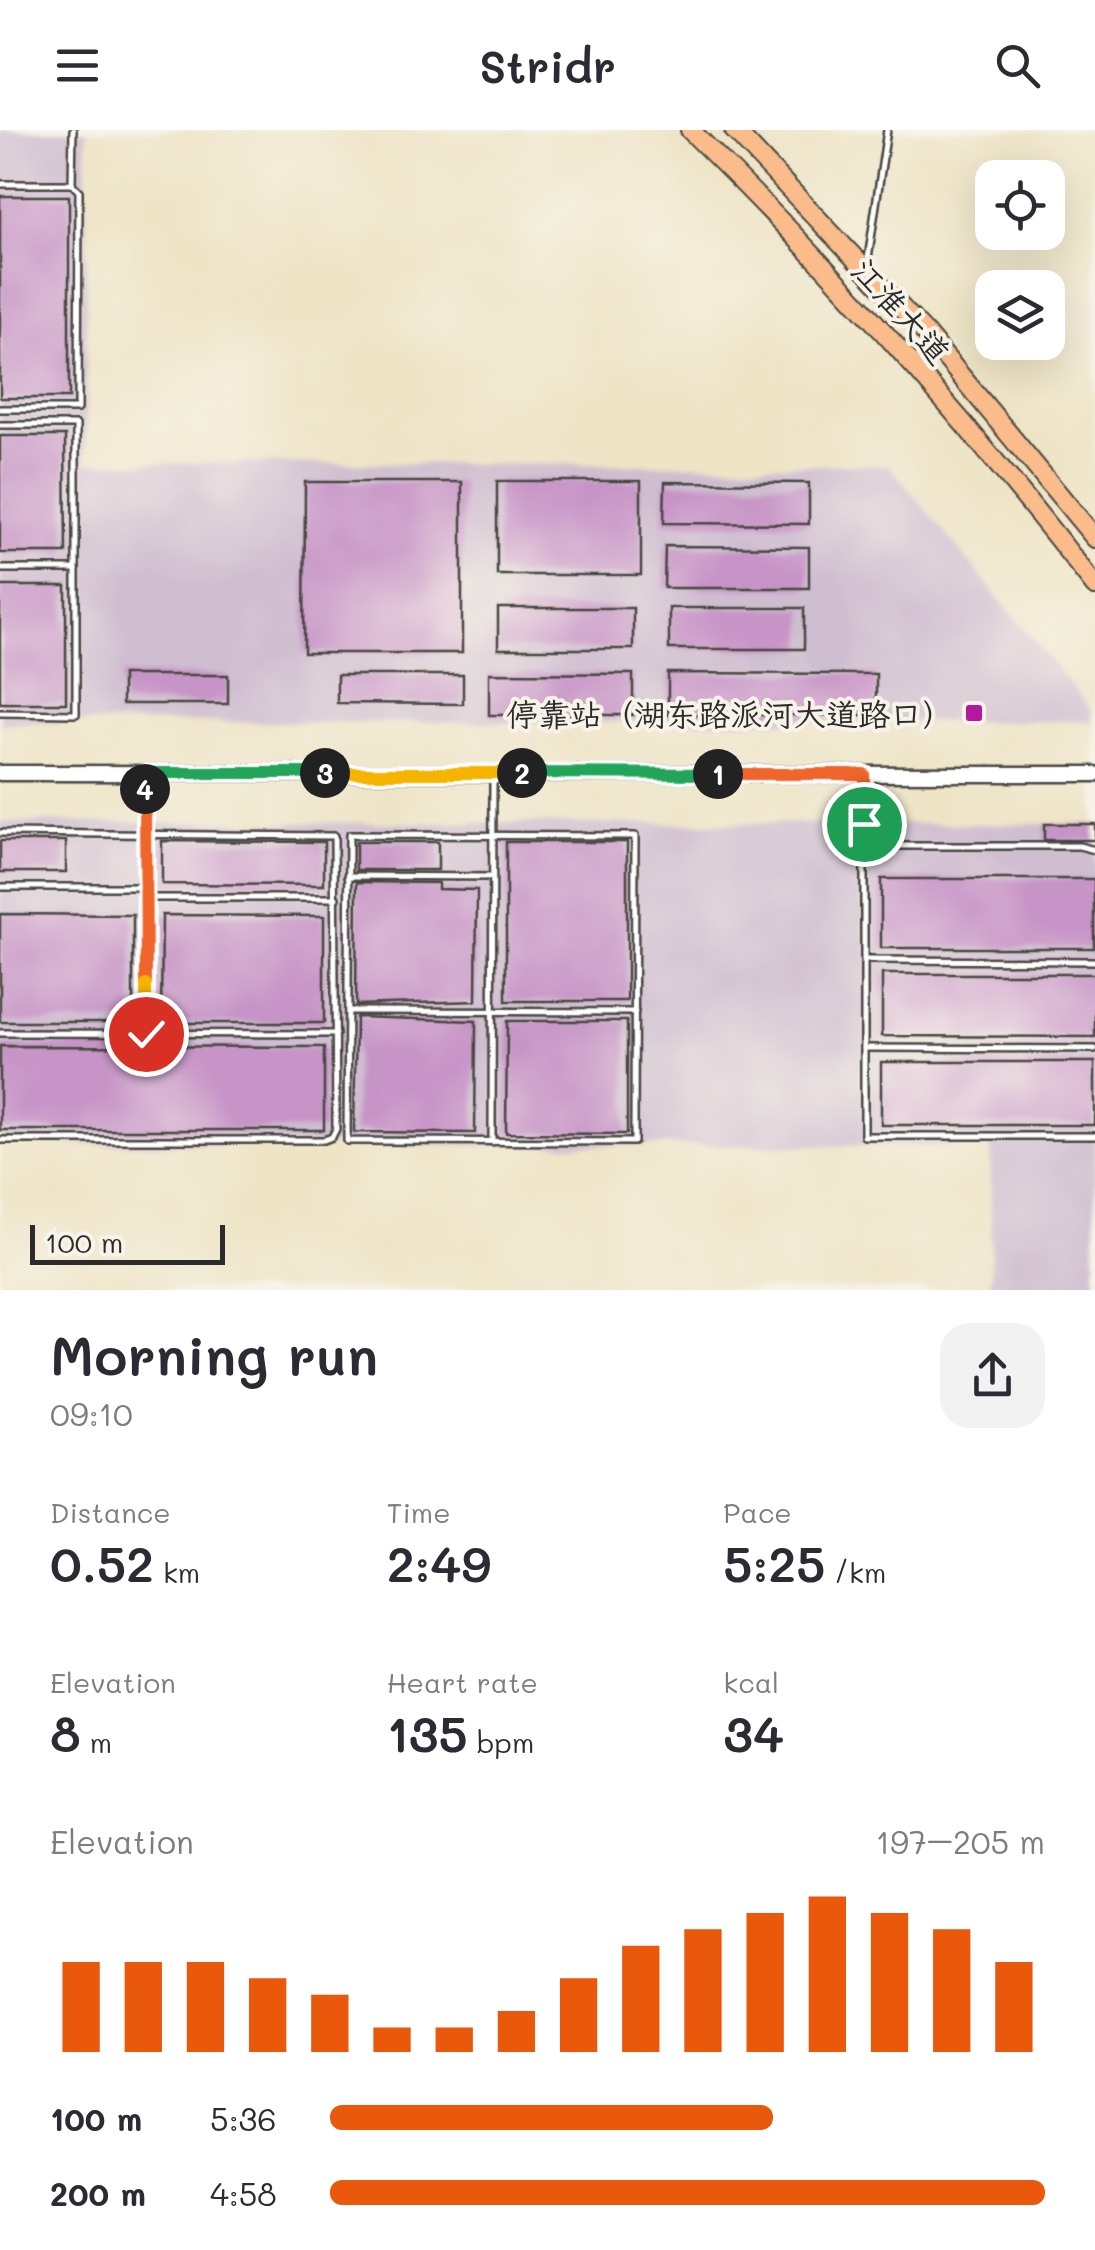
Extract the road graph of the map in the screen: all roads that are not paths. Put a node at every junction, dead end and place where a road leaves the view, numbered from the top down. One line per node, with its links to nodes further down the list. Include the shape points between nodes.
1 (73, 130): 6 (lane)
2 (690, 130): 13 (main road, 江淮大道, via 903,356)
3 (734, 130): 7 (main road, 江淮大道)
4 (887, 130): 7 (lane)
5 (0, 184): 6 (lane)
6 (72, 184): 8 (lane, via 79,190 78,409)
7 (866, 270): 10 (main road, 江淮大道)
8 (0, 409)
9 (0, 425): 12 (lane, via 76,425)
10 (1095, 538)
11 (0, 569): 12 (lane)
12 (76, 569): 14 (lane, via 76,714)
13 (1095, 586)
14 (0, 714)
15 (0, 773): 16 (street)
16 (145, 773): 17 (street); 21 (lane)
17 (493, 773): 18 (street); 22 (lane)
18 (864, 774): 19 (street); 23 (lane)
19 (1095, 774)
20 (0, 833): 21 (lane)
21 (145, 834): 28 (lane); 30 (lane, via 334,836)
22 (492, 835): 25 (lane, via 349,835); 26 (lane); 35 (lane, via 635,836)
23 (864, 846): 24 (lane); 31 (lane)
24 (1095, 850)
25 (348, 876): 26 (lane); 33 (lane)
26 (492, 877): 34 (lane)
27 (0, 887): 28 (lane)
28 (146, 887): 29 (lane)
29 (146, 898): 30 (lane); 37 (lane)
30 (336, 898): 38 (lane)
31 (864, 960): 32 (lane); 39 (lane)
32 (1095, 960)
33 (348, 1011): 34 (lane); 43 (lane, via 347,1141)
34 (492, 1011): 35 (lane); 43 (lane)
35 (635, 1012): 43 (lane, via 634,1142)
36 (0, 1033): 37 (lane)
37 (146, 1034): 38 (lane)
38 (336, 1034): 42 (lane, via 336,1129 324,1140)
39 (864, 1048): 40 (lane); 41 (lane, via 864,1136)
40 (1095, 1049)
41 (1095, 1136)
42 (0, 1140)
43 (492, 1142)

